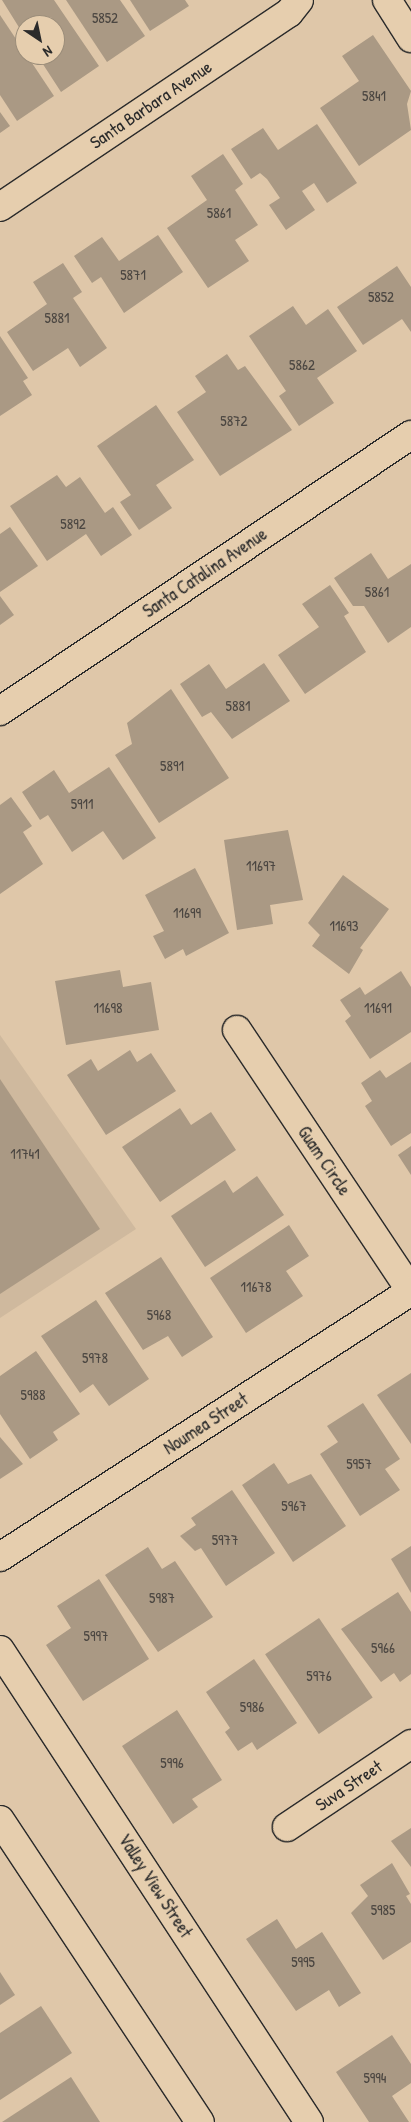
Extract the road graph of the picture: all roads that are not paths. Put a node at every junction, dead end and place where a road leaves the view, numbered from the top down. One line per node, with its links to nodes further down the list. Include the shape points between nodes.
1 (299, 0): 4 (street, Santa Barbara Avenue, via 289,13)
2 (387, 0): 3 (street)
3 (411, 38)
4 (0, 207)
5 (411, 435): 6 (street, Santa Catalina Avenue)
6 (0, 711)
7 (237, 1030): 8 (street, Guam Circle)
8 (411, 1291): 9 (street, Noumea Street)
9 (0, 1557)
10 (0, 1650): 15 (street, Valley View Street)
11 (411, 1744): 13 (street, Suva Street)
12 (0, 1820): 14 (street)
13 (287, 1827)
14 (200, 2122)
15 (310, 2122)

